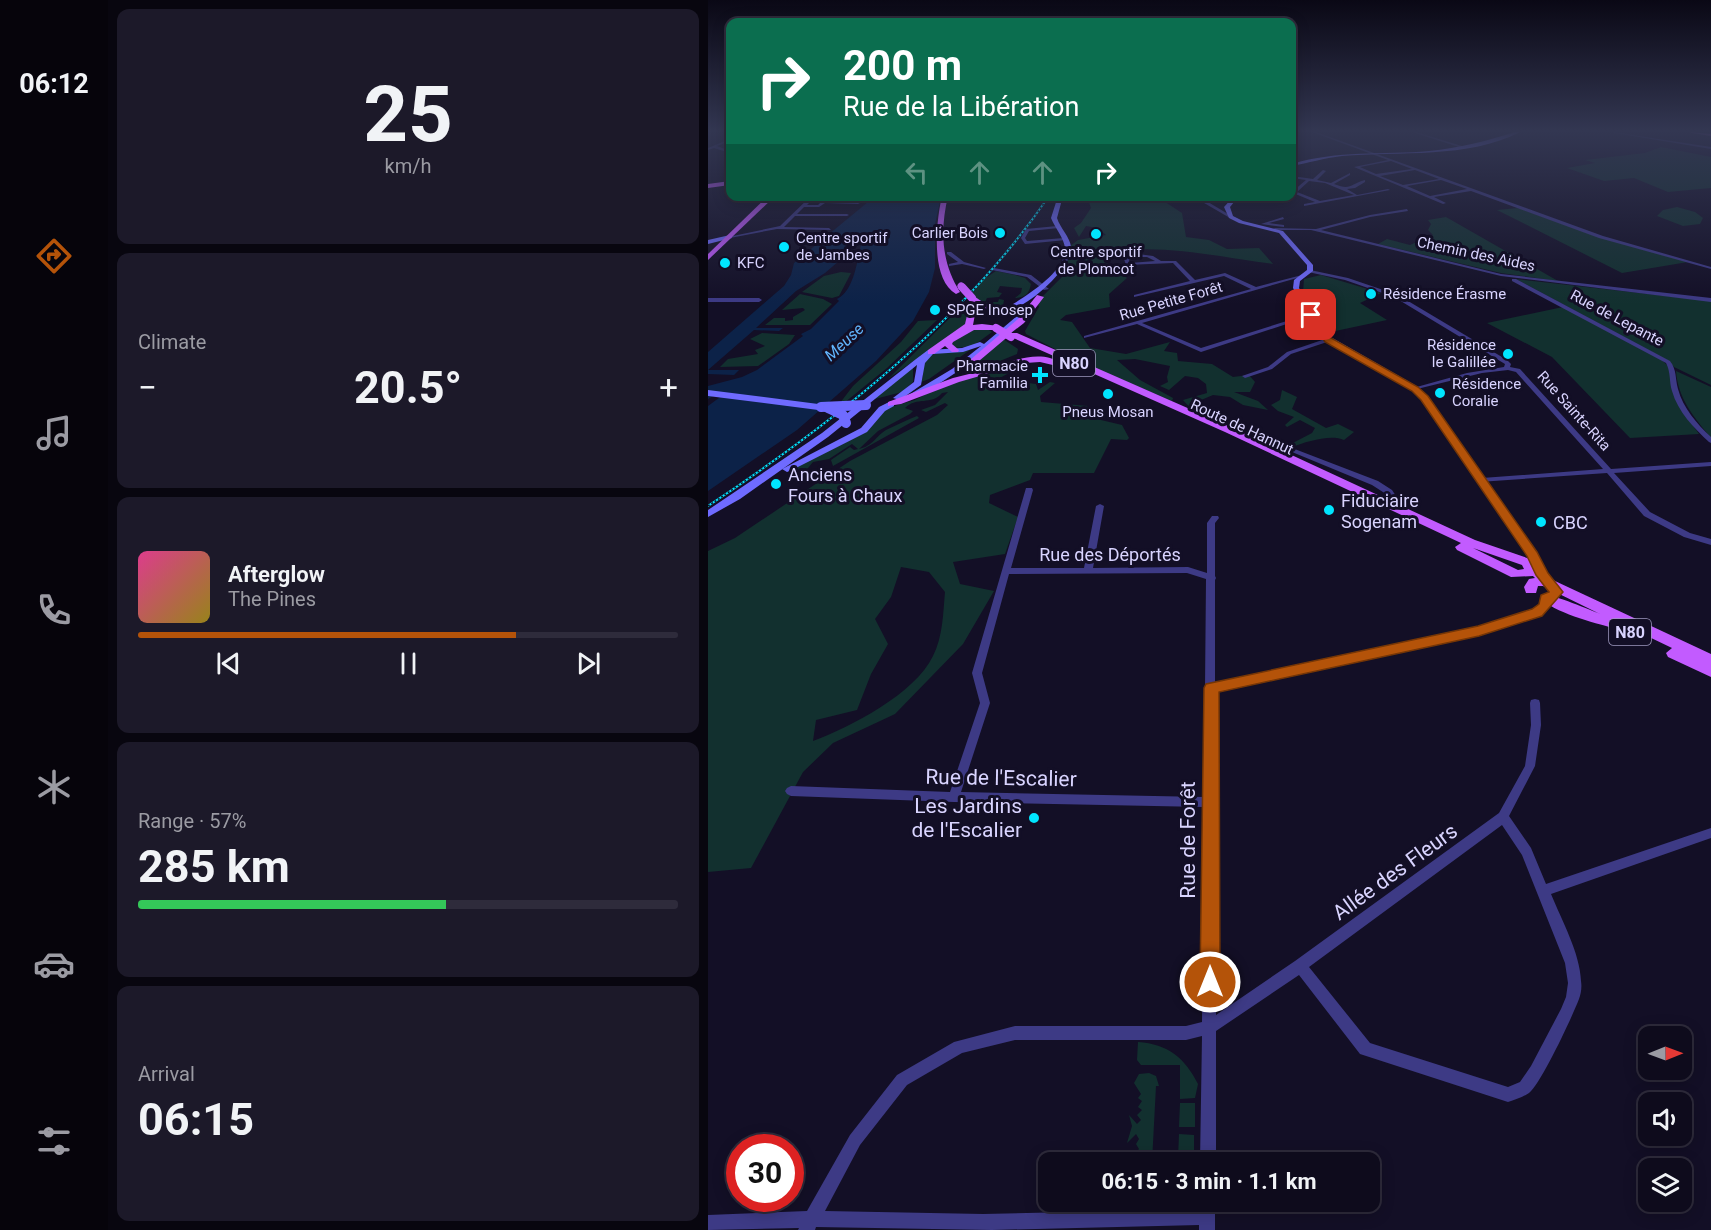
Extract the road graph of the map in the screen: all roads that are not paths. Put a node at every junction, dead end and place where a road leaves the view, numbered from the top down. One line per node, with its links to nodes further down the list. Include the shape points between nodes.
1 (1343, 189): 6 (street)
2 (1411, 189): 7 (street)
3 (1388, 190): 6 (street)
4 (1472, 190): 7 (street); 43 (street, via 1609,240)
5 (1296, 193): 18 (street)
6 (1356, 195): 18 (street)
7 (1429, 197): 19 (street)
8 (759, 201): 33 (main road)
9 (767, 201): 32 (main road)
10 (808, 201): 21 (street)
11 (944, 201): 40 (main road, N80, via 940,220)
12 (950, 201): 36 (main road, N80, via 946,218)
13 (1059, 201): 31 (street, via 1055,214)
14 (1203, 201): 25 (street)
15 (1233, 201): 25 (street, via 1227,207)
16 (824, 202): 17 (street); 21 (street, via 819,206)
17 (858, 202)
18 (1319, 202): 20 (street)
19 (1444, 203)
20 (1305, 205)
21 (802, 206): 23 (street)
22 (1407, 210): 30 (street)
23 (794, 215): 24 (street); 27 (street)
24 (847, 215)
25 (1231, 217): 29 (street)
26 (1302, 226): 26 (street, via 1263,224 1282,217); 30 (street)
27 (777, 228): 28 (street); 32 (street)
28 (829, 229)
29 (1275, 230): 30 (street, Chemin des Aides); 44 (street, via 1304,257)
30 (1313, 230): 45 (street, Chemin des Aides)
31 (1061, 233): 31 (street, via 1025,243 1028,230); 51 (street, via 1068,253)
32 (730, 237): 33 (street); 37 (main road)
33 (719, 240): 34 (street); 35 (main road)
34 (708, 241)
35 (708, 250)
36 (949, 253): 39 (street); 40 (main road, N80)
37 (708, 258)
38 (1159, 262): 38 (street, via 1136,265 1126,260 1142,255); 47 (street, via 1174,262)
39 (962, 263): 40 (street); 41 (street)
40 (947, 264): 49 (main road, N80); 49 (main road, N80, via 946,277)
41 (984, 268)
42 (994, 268): 51 (street, via 1029,276)
43 (1711, 268)
44 (1310, 271): 46 (street); 69 (street, Rue Sainte-Rita, via 1403,299 1505,361)
45 (1501, 275): 55 (street, Chemin des Aides); 78 (street, Rue de Lepante, via 1532,287 1662,357 1672,367 1675,390 1686,412)
46 (1302, 276): 48 (street); 50 (street, Rue Petite Forêt)
47 (1194, 282): 50 (street, via 1225,274); 52 (street)
48 (1296, 285): 50 (street, Rue Petite Forêt); 58 (street)
49 (958, 286): 56 (main road, N80)
50 (1259, 289): 59 (street, Rue Petite Forêt)
51 (1039, 294): 57 (main road); 57 (street); 61 (main road, via 1038,307)
52 (1136, 296)
53 (708, 300): 54 (street)
54 (759, 300)
55 (1711, 300)
56 (970, 303): 57 (main road); 60 (main road, Route de Hannut / N80); 67 (main road, via 969,325)
57 (1018, 314): 60 (main road, via 994,313); 61 (main road, via 974,363 987,367 1013,359 1023,350); 64 (street); 74 (street, via 931,385)
58 (1311, 315): 59 (street, via 1202,350); 63 (street)
59 (1137, 323): 62 (street, Rue Petite Forêt)
60 (999, 325): 61 (main road, Route de Hannut / N80, bridge); 66 (main road, via 970,327 949,341 948,345)
61 (1017, 336): 65 (main road, Route de Hannut / N80); 92 (main road, Route de Hannut / N80)
62 (1086, 337)
63 (1328, 340): 71 (street, via 1289,353 1270,368); 72 (street)
64 (984, 343): 66 (street); 74 (street, via 916,391)
65 (1035, 349): 68 (main road); 70 (main road, Route de Hannut / N80)
66 (956, 350): 67 (street)
67 (931, 352): 74 (street, via 921,363 918,383); 84 (street, via 838,425)
68 (1046, 359): 70 (main road); 74 (main road, via 1023,360)
69 (1507, 368): 72 (street); 81 (street, Rue Sainte-Rita, via 1520,371)
70 (1087, 373): 91 (main road, Route de Hannut / N80)
71 (1245, 376)
72 (1415, 389): 82 (street)
73 (708, 393): 75 (street)
74 (894, 401): 76 (street); 76 (street)
75 (824, 407): 76 (street, bridge); 77 (street, bridge, via 843,415)
76 (870, 412): 77 (street); 79 (street, via 857,434)
77 (846, 423): 79 (street, via 843,433)
78 (1711, 441)
79 (822, 450): 84 (street)
80 (1711, 464): 81 (street)
81 (1608, 470): 82 (street); 88 (street, Rue Sainte-Rita, via 1647,514 1686,535)
82 (1482, 480): 92 (street, via 1522,541)
83 (1029, 490): 89 (street)
84 (736, 497): 86 (street)
85 (1100, 506): 90 (street)
86 (708, 514)
87 (1215, 518): 93 (street, Rue de Forêt, via 1211,523)
88 (1711, 542)
89 (1006, 570): 90 (street, Rue des Déportés); 99 (street, via 977,673 985,703)
90 (1088, 570): 93 (street, Rue des Déportés, via 1188,570)
91 (1510, 571): 92 (main road, via 1526,575 1531,570); 92 (main road, via 1507,562); 92 (main road, Route de Hannut / N80, via 1537,595)
92 (1537, 575): 94 (main road, Route de Hannut / N80); 95 (main road, Route de Hannut / N80, via 1558,604 1607,621); 96 (street, via 1545,606 1537,612 1479,631)
93 (1212, 578): 96 (street, Rue de Forêt)
94 (1711, 660)
95 (1711, 671)
96 (1212, 688): 100 (street, Rue de Forêt)
97 (1535, 703): 101 (street, Allée des Fleurs, via 1530,766)
98 (791, 791): 99 (street, Rue de l'Escalier)
99 (954, 797): 100 (street, Rue de l'Escalier)
100 (1211, 802): 105 (street, Rue de Forêt)
101 (1503, 817): 103 (street, via 1527,852); 104 (street, Allée des Fleurs)
102 (1711, 834): 103 (street)
103 (1543, 891): 104 (street, via 1572,963 1573,998 1526,1087 1508,1095 1365,1049)
104 (1300, 966): 105 (street, Allée des Fleurs)
105 (1210, 1027): 106 (street, Rue de Forêt); 109 (street, via 1186,1033 1015,1033 960,1047 902,1080 855,1140)
106 (1208, 1152)
107 (1207, 1216): 110 (street)
108 (708, 1222): 109 (street)
109 (809, 1225): 110 (street)
110 (982, 1226)

